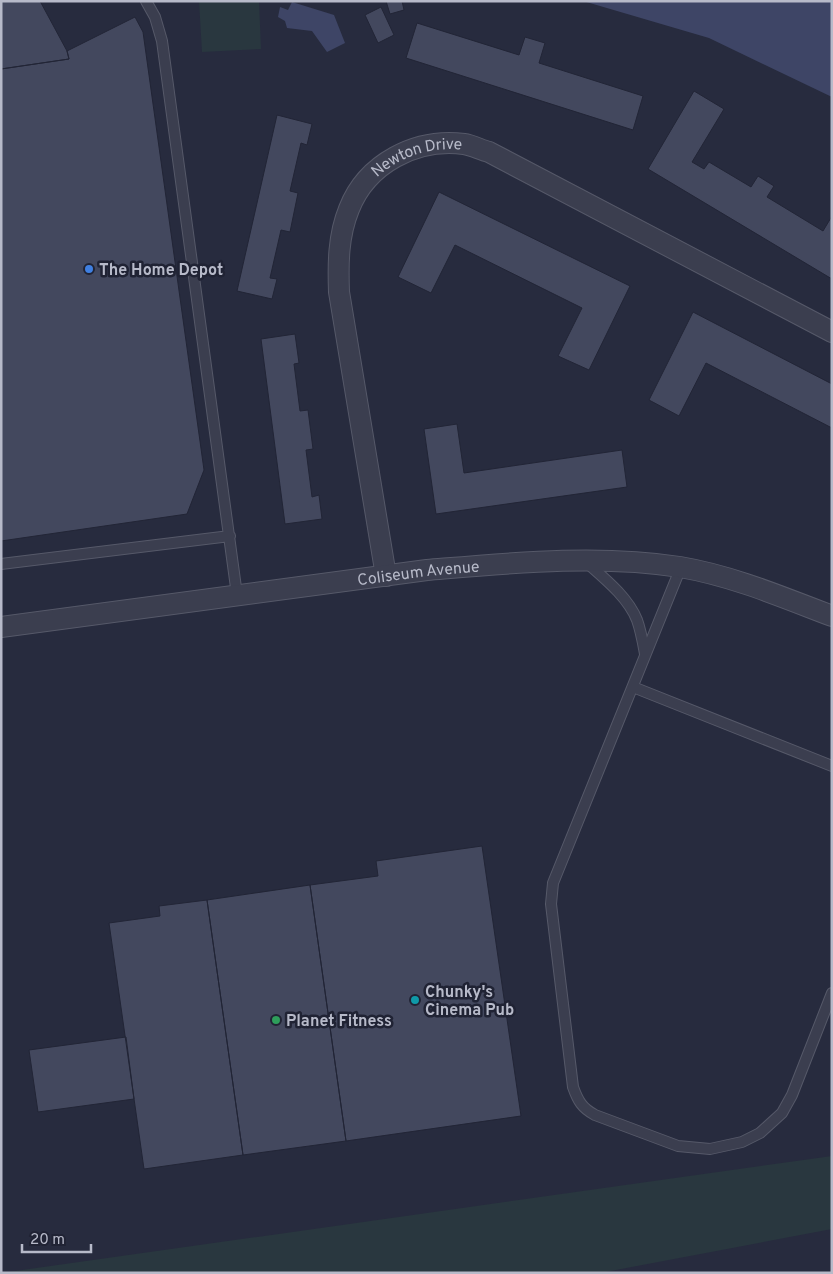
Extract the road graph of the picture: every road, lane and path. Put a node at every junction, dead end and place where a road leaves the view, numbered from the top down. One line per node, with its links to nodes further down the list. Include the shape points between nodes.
1 (146, 1): 3 (lane, via 162,41)
2 (832, 332): 7 (street, Newton Drive, via 489,152 466,144 446,143 424,146 391,159 362,186 349,208 341,235 338,263 339,292)
3 (230, 536): 5 (lane); 8 (lane)
4 (585, 562): 6 (street, Coliseum Avenue, via 628,562); 7 (street, Coliseum Avenue, via 477,566); 11 (lane, via 628,604 637,620)
5 (1, 564)
6 (681, 568): 9 (street, Coliseum Avenue, via 728,578); 11 (lane)
7 (386, 576): 8 (street, Coliseum Avenue)
8 (237, 595): 10 (street, Coliseum Avenue)
9 (832, 616)
10 (1, 627)
11 (645, 655): 12 (lane)
12 (633, 687): 13 (lane); 14 (lane, via 553,883 551,904 569,1059 573,1087 580,1104 595,1115 678,1146 710,1149 742,1142 760,1133 782,1113)
13 (832, 766)
14 (832, 994)

